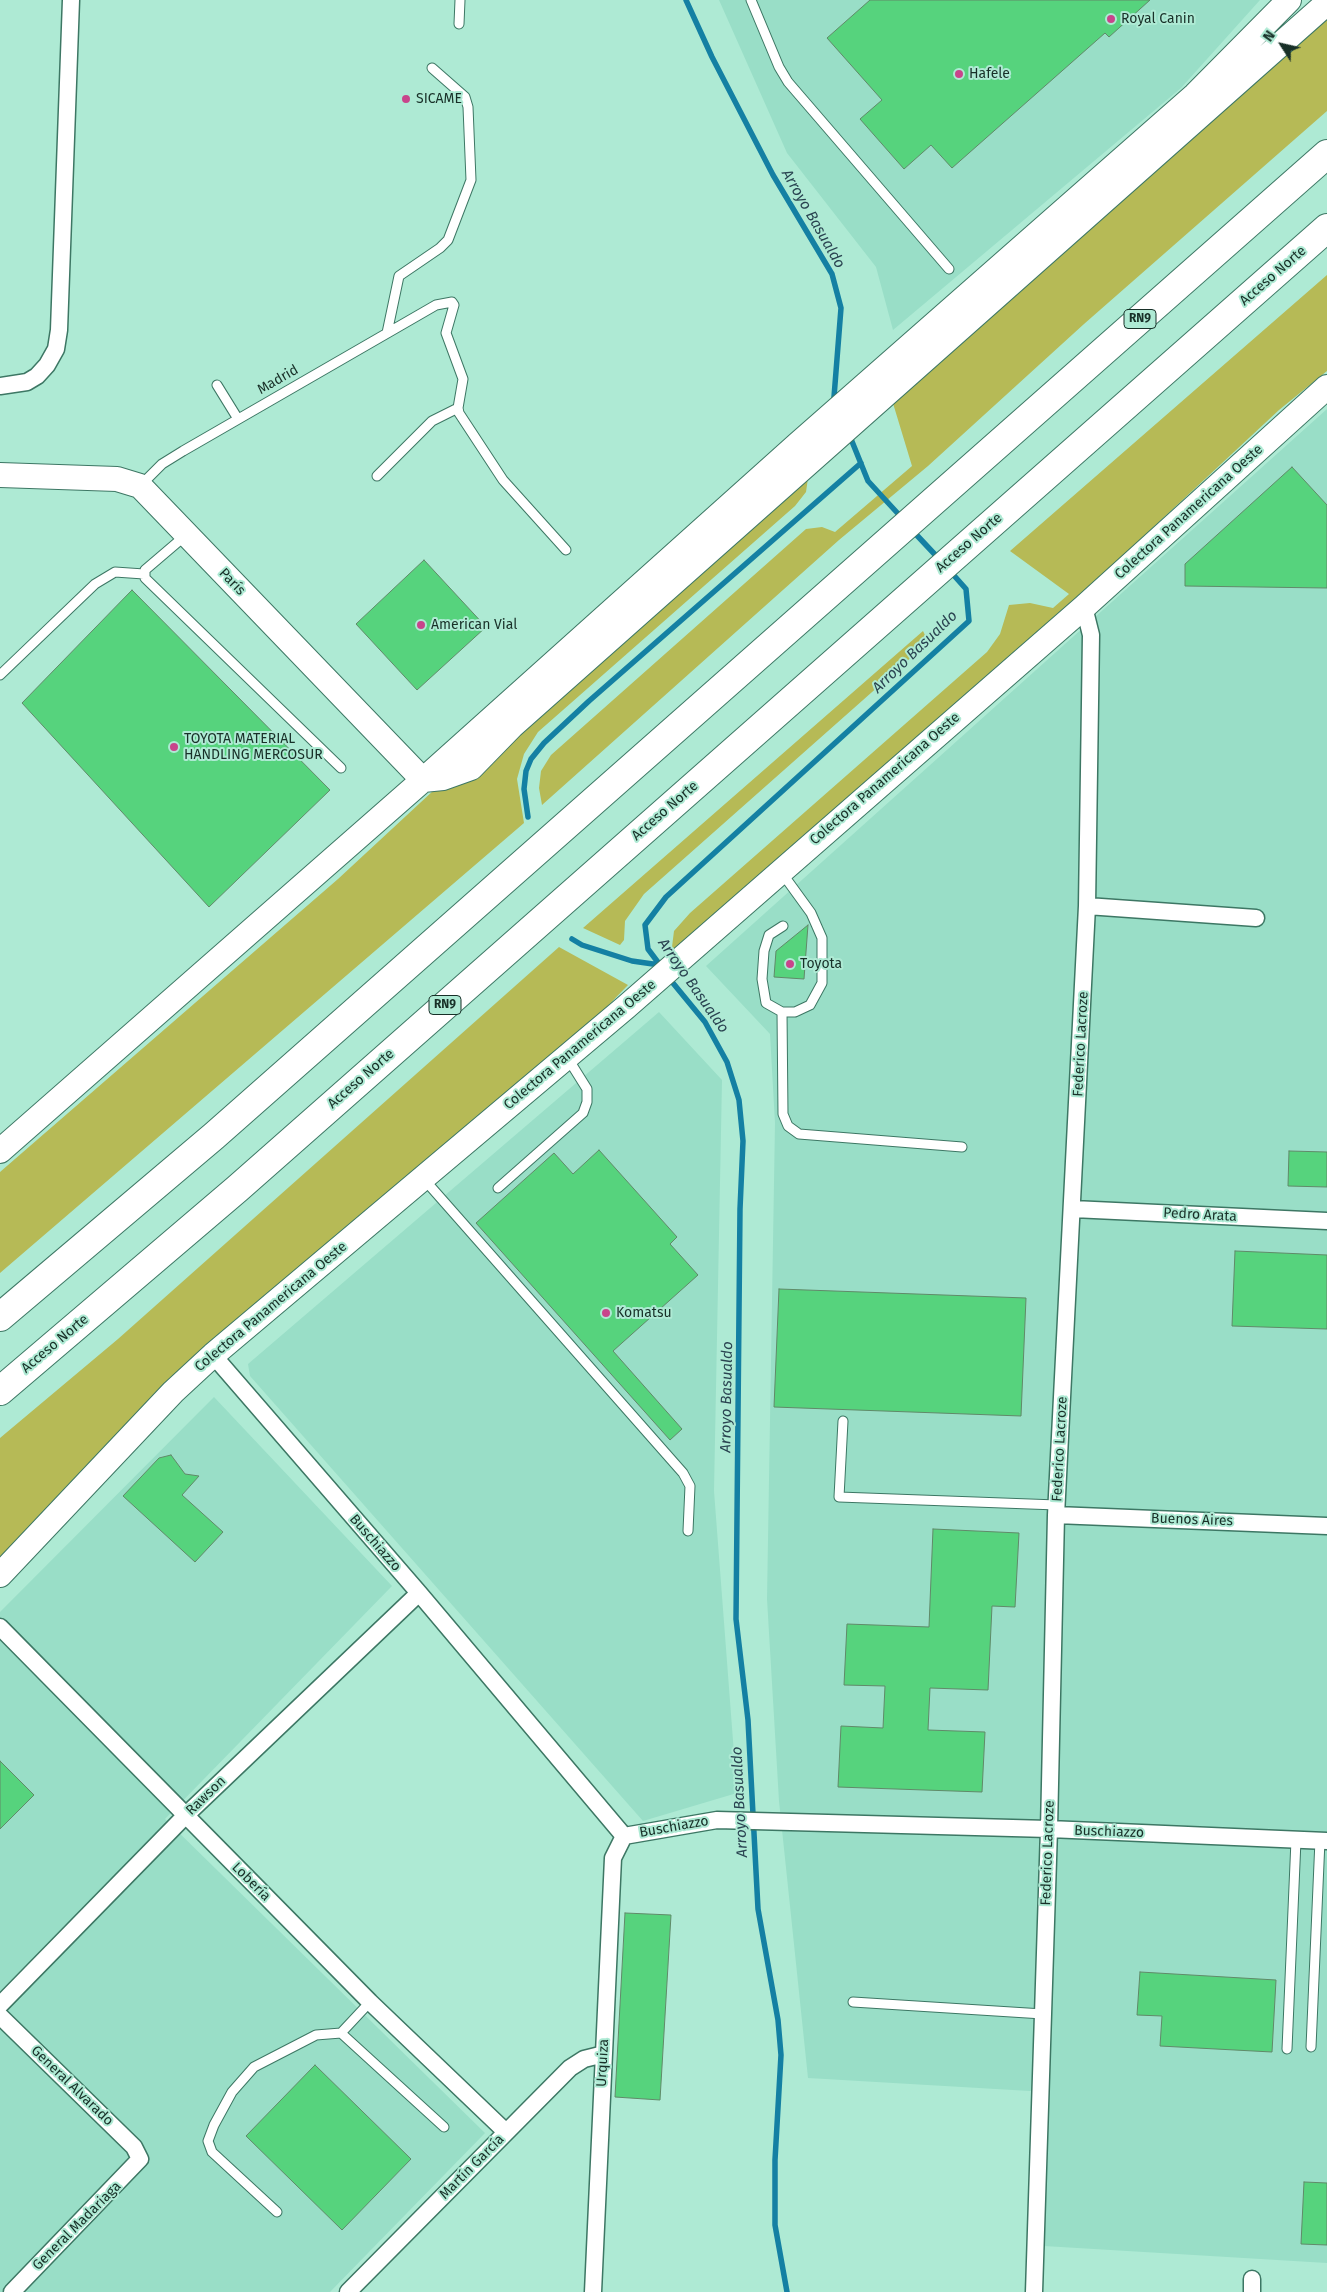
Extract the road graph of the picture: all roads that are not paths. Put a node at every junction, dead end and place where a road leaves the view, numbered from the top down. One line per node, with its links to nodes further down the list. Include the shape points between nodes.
1 (71, 0): 14 (street, via 56,350 37,376 27,382)
2 (460, 0): 6 (lane)
3 (750, 0): 10 (lane, via 788,82)
4 (1289, 0): 12 (street, via 1195,95)
5 (1327, 3): 12 (street)
6 (459, 24)
7 (432, 68): 11 (lane, via 465,97 471,180 448,240 398,276)
8 (1327, 154): 40 (highway, RN9, via 214,1136)
9 (1327, 228): 42 (highway, Acceso Norte / RN9, via 237,1189)
10 (949, 269)
11 (388, 333): 16 (lane, Madrid, via 436,305 454,304 446,333 463,379); 17 (lane, Madrid)
12 (895, 373): 27 (street)
13 (217, 385): 17 (lane)
14 (0, 386)
15 (1327, 387): 24 (street, Colectora Panamericana Oeste)
16 (458, 408): 19 (lane, via 432,421); 22 (lane, via 503,480)
17 (238, 420): 20 (lane, Madrid, via 162,464)
18 (0, 475): 20 (street, París, via 116,479)
19 (377, 476)
20 (140, 486): 21 (street, París)
21 (187, 535): 23 (lane); 27 (street, París)
22 (566, 550)
23 (144, 574): 25 (lane, via 109,574); 26 (lane)
24 (1084, 607): 28 (street, Colectora Panamericana Oeste); 29 (street, Federico Lacroze, via 1092,635)
25 (0, 675)
26 (341, 768)
27 (423, 780): 35 (street)
28 (781, 870): 32 (lane, via 811,913 822,938 822,983 810,1005 795,1012); 33 (street, Colectora Panamericana Oeste)
29 (1087, 906): 30 (street); 38 (street, Federico Lacroze)
30 (1256, 918)
31 (783, 926): 32 (lane, via 769,935 762,979 766,1003)
32 (782, 1012): 34 (lane, via 783,1114 788,1126 799,1134)
33 (567, 1057): 36 (street, Colectora Panamericana Oeste); 37 (lane, via 586,1089 584,1113)
34 (962, 1147)
35 (0, 1151)
36 (423, 1178): 41 (street, Colectora Panamericana Oeste); 46 (lane, via 688,1479)
37 (498, 1188)
38 (1073, 1209): 39 (street, Pedro Arata); 44 (street, Federico Lacroze)
39 (1327, 1221)
40 (0, 1317)
41 (213, 1356): 47 (street, Colectora Panamericana Oeste, via 172,1392); 48 (street, Buschiazzo)
42 (0, 1391)
43 (843, 1421): 44 (lane, via 839,1497)
44 (1057, 1510): 45 (street, Buenos Aires); 51 (street, Federico Lacroze)
45 (1327, 1526)
46 (688, 1532)
47 (0, 1574)
48 (419, 1594): 50 (street, Rawson); 52 (street, Buschiazzo)
49 (0, 1626): 50 (street, Lobería)
50 (185, 1816): 55 (street, Lobería); 57 (street, Rawson)
51 (1049, 1829): 52 (street, Buschiazzo, via 717,1820); 53 (street, Buschiazzo); 58 (street, Federico Lacroze)
52 (624, 1836): 63 (street, Urquiza, via 613,1858)
53 (1296, 1840): 54 (street, Buschiazzo); 62 (lane)
54 (1323, 1840): 61 (lane)
55 (370, 2002): 60 (lane); 65 (street, Lobería)
56 (852, 2002): 58 (lane)
57 (0, 2005)
58 (1043, 2014): 71 (street, Federico Lacroze)
59 (0, 2016): 66 (street, General Alvarado, via 134,2147)
60 (341, 2033): 64 (lane); 67 (lane, via 316,2035 254,2067 232,2092 214,2124 208,2141 212,2152)
61 (1311, 2047)
62 (1287, 2049)
63 (604, 2054): 65 (street, Martín García, via 584,2059 570,2068); 70 (street, Urquiza)
64 (444, 2127)
65 (506, 2132): 69 (street, Martín García)
66 (140, 2159): 68 (street, General Madariaga)
67 (277, 2212)
68 (12, 2292)
69 (348, 2292)
70 (593, 2292)
71 (1034, 2292)

